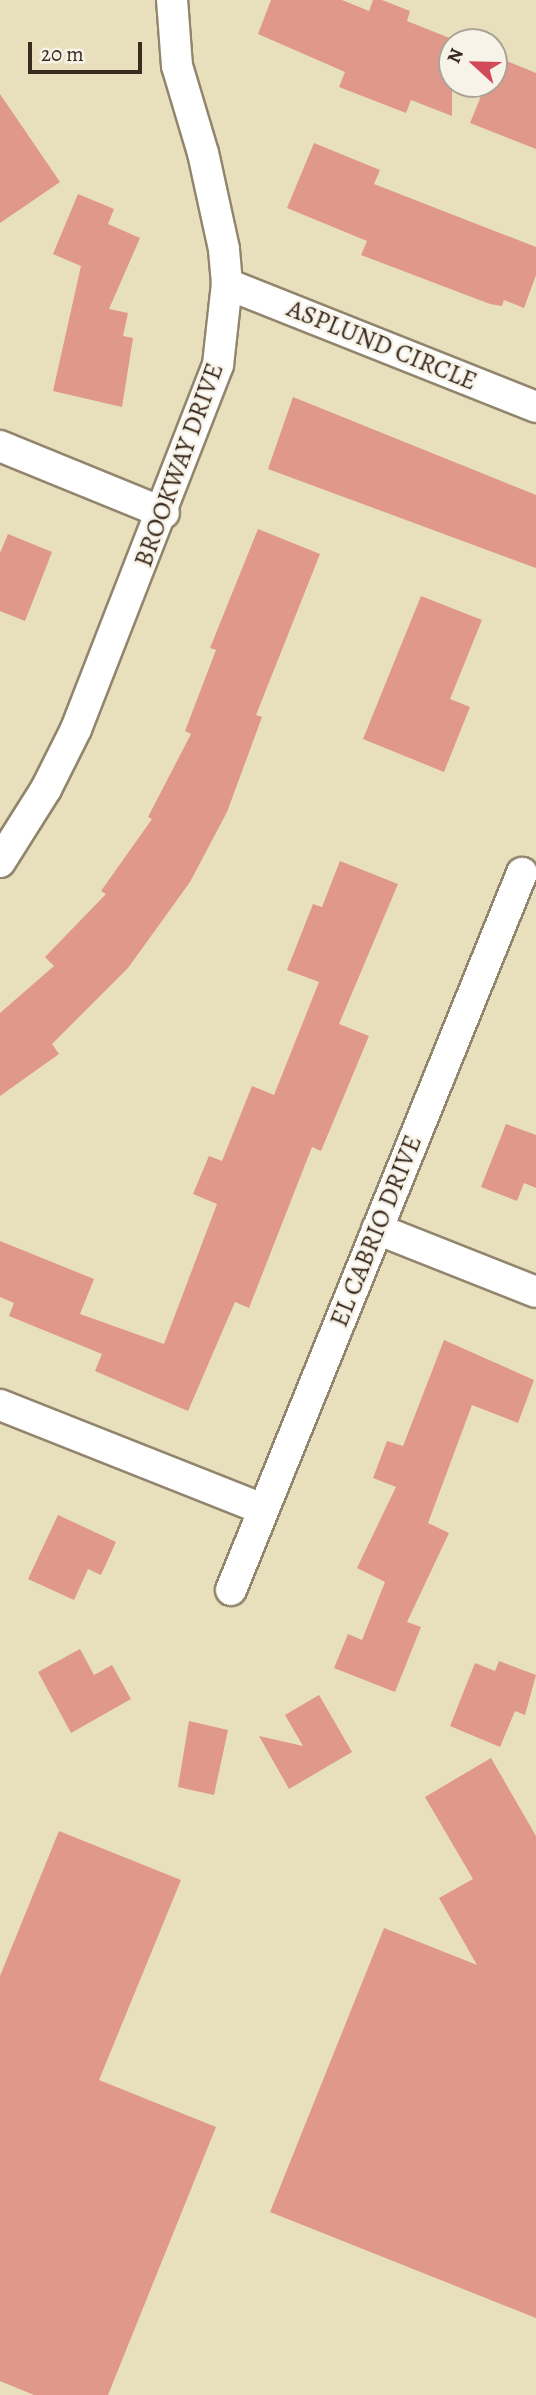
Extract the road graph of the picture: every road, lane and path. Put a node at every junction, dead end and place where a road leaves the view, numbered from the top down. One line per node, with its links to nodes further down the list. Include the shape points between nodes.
1 (172, 0): 2 (street, BROOKWAY DRIVE, via 177,66 203,153 225,249)
2 (227, 284): 3 (street, ASPLUND CIRCLE); 5 (street, BROOKWAY DRIVE, via 218,365)
3 (536, 407)
4 (0, 446): 5 (street)
5 (164, 513): 6 (street, BROOKWAY DRIVE, via 76,729 46,789)
6 (0, 862)
7 (522, 873): 8 (street, EL CABRIO DRIVE)
8 (377, 1229): 9 (street); 11 (street, EL CABRIO DRIVE)
9 (536, 1292)
10 (0, 1405): 11 (street)
11 (263, 1509): 12 (street, EL CABRIO DRIVE)
12 (231, 1590)

